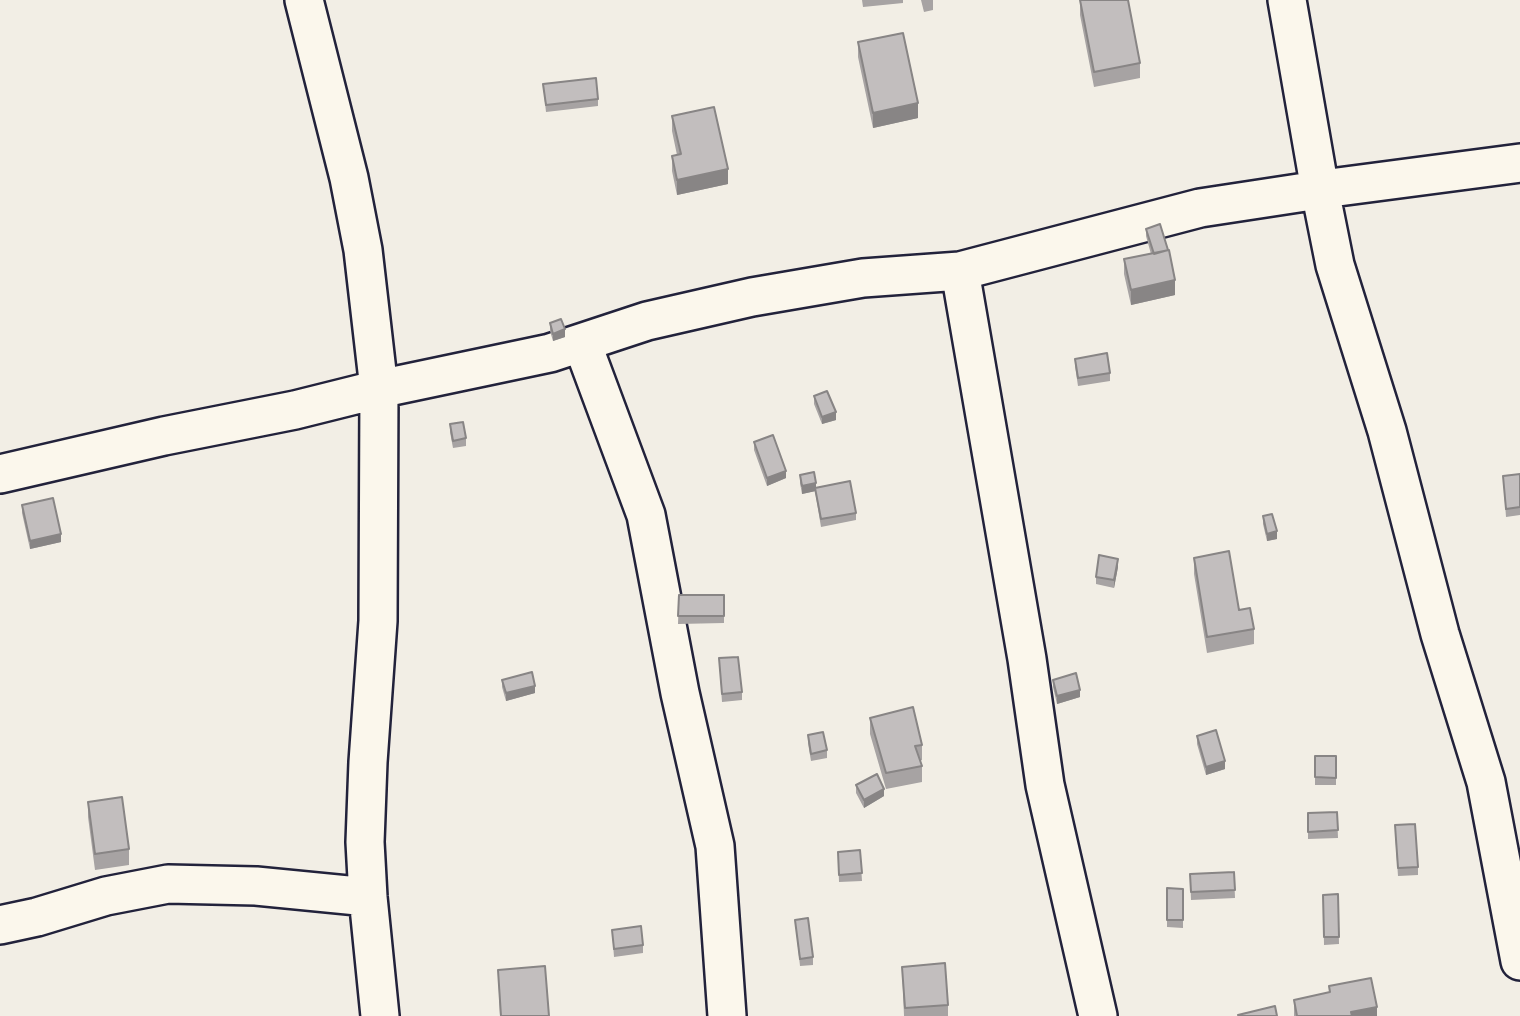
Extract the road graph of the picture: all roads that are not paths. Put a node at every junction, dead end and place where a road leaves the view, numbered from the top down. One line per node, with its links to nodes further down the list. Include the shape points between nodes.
1 (304, 0): 7 (street, via 363,250)
2 (1287, 0): 4 (street)
3 (1520, 163): 4 (street)
4 (1320, 190): 5 (street, via 1200,208); 11 (street, via 1335,265 1486,782)
5 (960, 271): 6 (street, via 863,278 752,297 647,321); 14 (street, via 1045,785)
6 (582, 342): 7 (street); 13 (street, via 646,515 715,846)
7 (379, 389): 8 (street); 9 (street, via 378,621 365,842)
8 (0, 474)
9 (368, 897): 10 (street, via 256,886 169,884); 12 (street)
10 (0, 925)
11 (1520, 961)
12 (380, 1016)
13 (727, 1016)
14 (1098, 1016)

